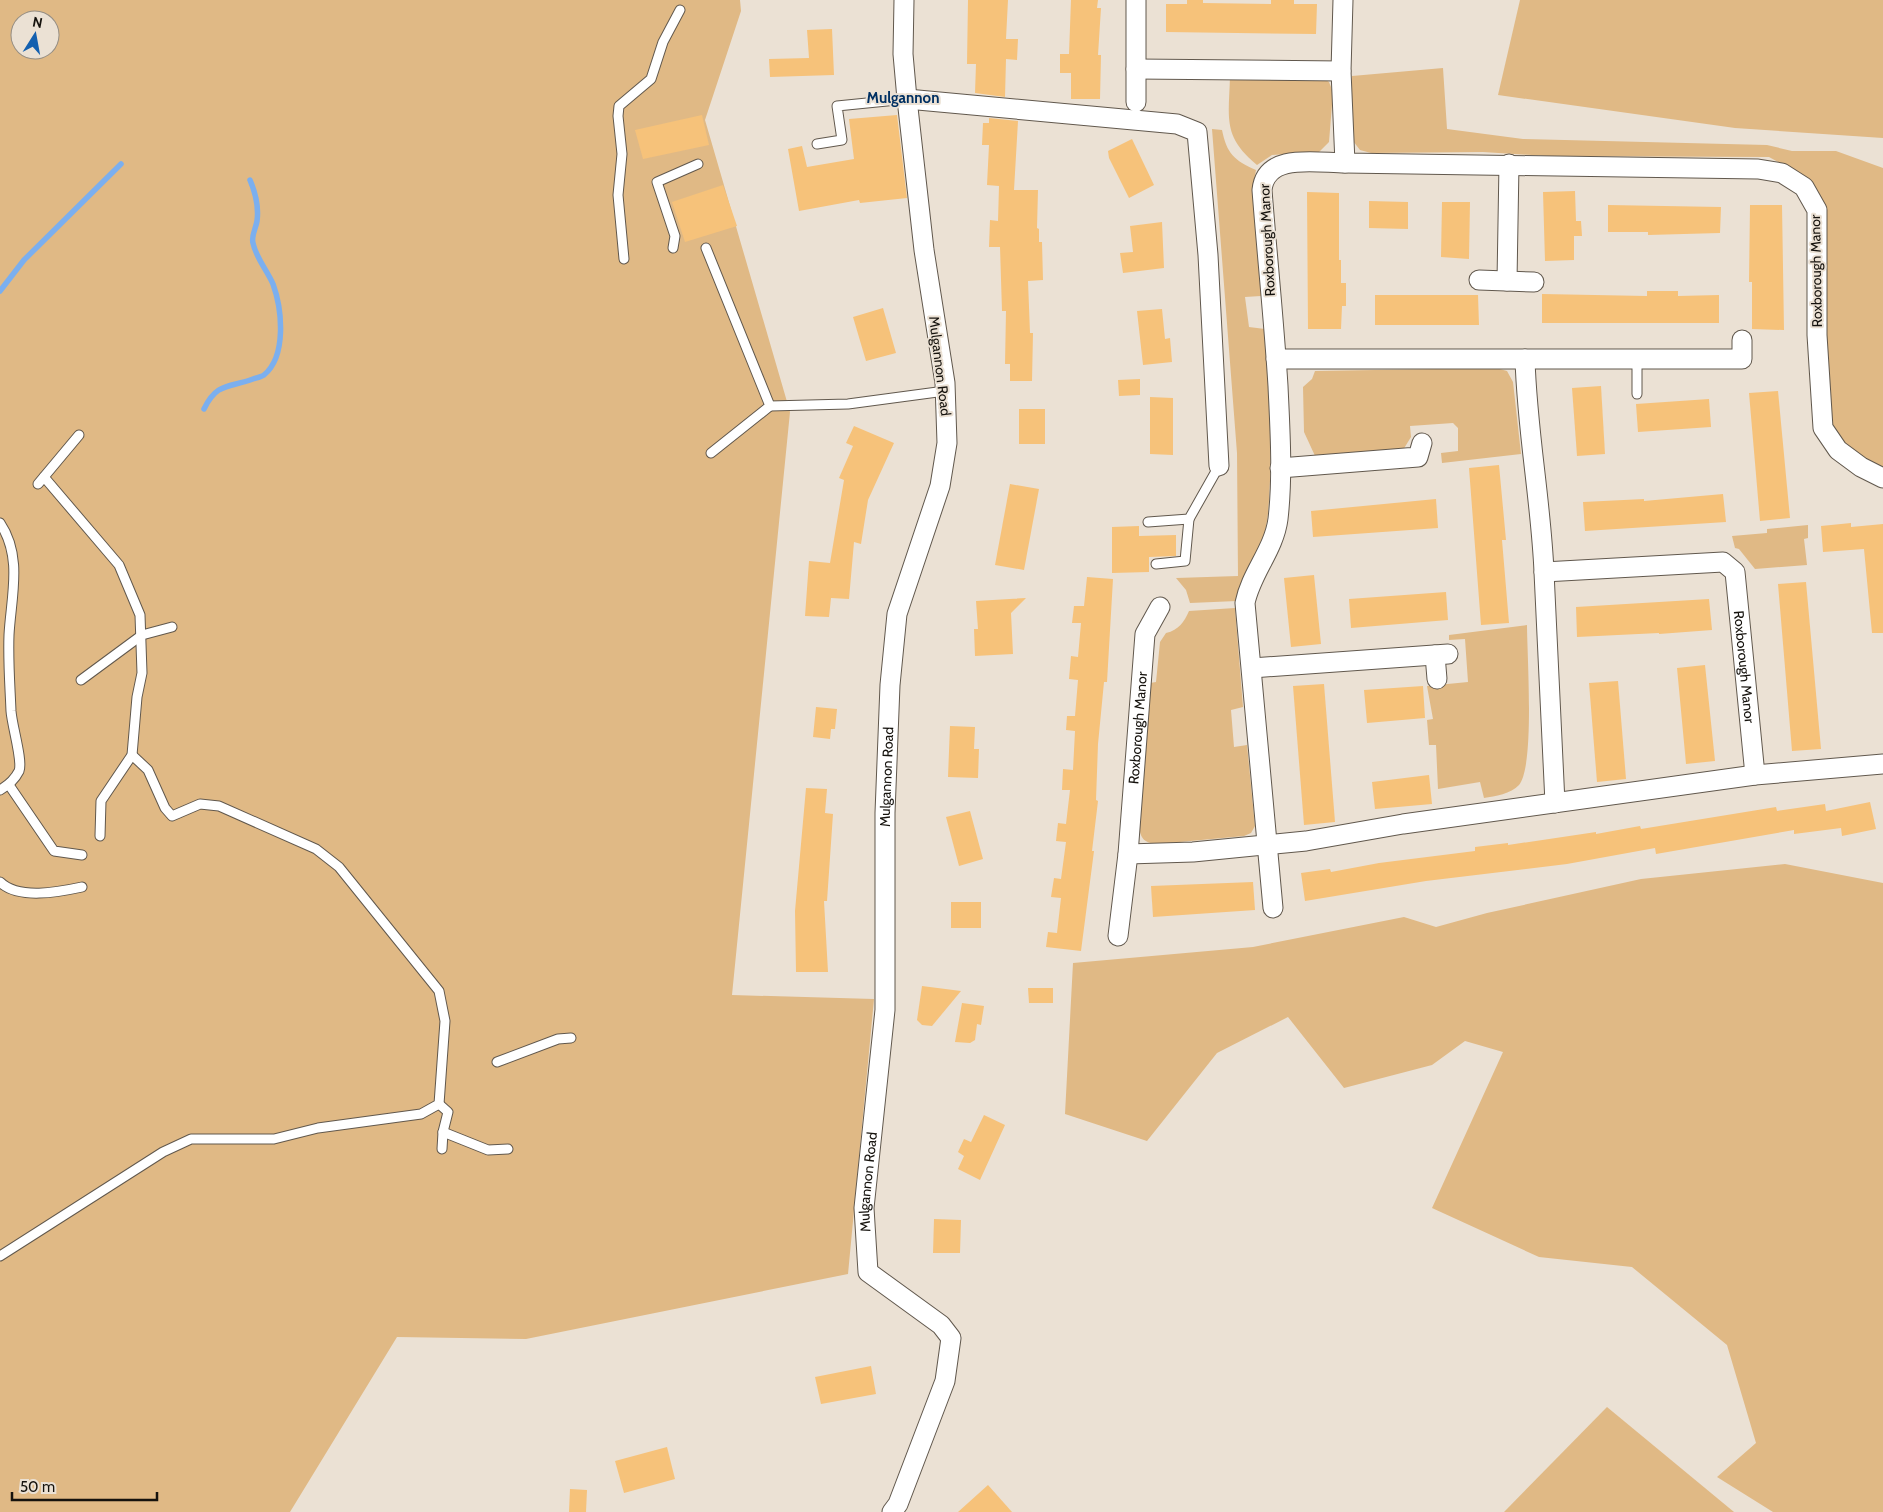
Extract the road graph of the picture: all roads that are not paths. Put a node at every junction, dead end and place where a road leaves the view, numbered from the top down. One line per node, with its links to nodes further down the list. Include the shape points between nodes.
1 (904, 0): 7 (street, Mulgannon Road, via 903,54)
2 (1136, 0): 5 (street)
3 (1343, 0): 6 (street)
4 (680, 10): 15 (lane, via 662,42 651,79 619,106 622,154 618,195)
5 (1136, 69): 6 (street); 8 (street)
6 (1341, 71): 10 (street)
7 (907, 99): 9 (lane, via 837,106 842,140); 23 (street, Mulgannon Road, via 917,196); 29 (street, via 1177,124 1197,132 1210,282)
8 (1136, 102)
9 (817, 144)
10 (1345, 163): 12 (street, Roxborough Manor); 20 (street, Roxborough Manor, via 1280,164 1269,170 1263,179)
11 (698, 164): 13 (lane, via 657,182 675,236)
12 (1509, 164): 17 (street); 32 (street, Roxborough Manor, via 1758,168 1782,174 1804,187 1816,210 1817,329 1823,428 1838,450)
13 (673, 248)
14 (706, 248): 25 (lane)
15 (624, 259)
16 (1479, 280): 17 (street)
17 (1507, 281): 18 (street)
18 (1534, 282)
19 (1742, 340): 22 (street, via 1742,359)
20 (1276, 359): 21 (street); 30 (street, Roxborough Manor)
21 (1525, 359): 22 (street); 38 (street, via 1527,413 1544,512)
22 (1637, 359): 24 (lane)
23 (946, 391): 25 (lane, via 848,404); 66 (street, Mulgannon Road, via 947,443 940,486 897,614 890,685 885,813 885,1010 864,1208 868,1272 941,1325 951,1338 945,1381 898,1504)
24 (1637, 394)
25 (770, 406): 28 (lane)
26 (79, 435): 31 (lane)
27 (1422, 443): 30 (street, via 1418,457)
28 (711, 453)
29 (1219, 466): 34 (lane)
30 (1280, 468): 42 (street, Roxborough Manor, via 1278,520 1270,547 1248,588 1246,603)
31 (44, 477): 33 (lane); 41 (lane, via 120,566 140,615)
32 (1883, 478)
33 (38, 484)
34 (1189, 519): 35 (lane); 37 (lane, via 1185,561)
35 (1148, 522)
36 (0, 523): 48 (lane, via 7,533 14,560 8,663 12,728 20,756 19,771)
37 (1156, 564)
38 (1544, 572): 47 (street, Roxborough Manor, via 1723,562 1735,572); 50 (street)
39 (1160, 607): 53 (street, Roxborough Manor, via 1145,634)
40 (172, 627): 41 (lane)
41 (142, 635): 44 (lane); 45 (lane, via 142,674)
42 (1252, 668): 43 (street, via 1441,654); 52 (street, Roxborough Manor, via 1252,729)
43 (1437, 679)
44 (81, 680)
45 (132, 756): 51 (lane, via 101,801); 61 (lane, via 148,770 165,808 172,816 200,804 219,806 316,849 339,866 440,991 445,1021)
46 (1883, 764): 47 (street)
47 (1755, 775): 50 (street)
48 (8, 785): 49 (lane); 54 (lane, via 54,851)
49 (0, 790)
50 (1555, 802): 52 (street, via 1463,808 1306,841)
51 (100, 836)
52 (1268, 844): 53 (street); 57 (street, Roxborough Manor)
53 (1128, 854): 58 (street, Roxborough Manor)
54 (82, 855)
55 (0, 882): 56 (lane, via 26,892 53,893)
56 (82, 887)
57 (1274, 908)
58 (1118, 936)
59 (572, 1038): 60 (lane, via 558,1039)
60 (496, 1062)
61 (439, 1104): 62 (lane, via 448,1112); 65 (lane, via 422,1114 318,1128 274,1139 191,1139 163,1152)
62 (443, 1132): 63 (lane); 64 (lane, via 488,1150)
63 (442, 1149)
64 (508, 1149)
65 (0, 1256)
66 (892, 1512)

